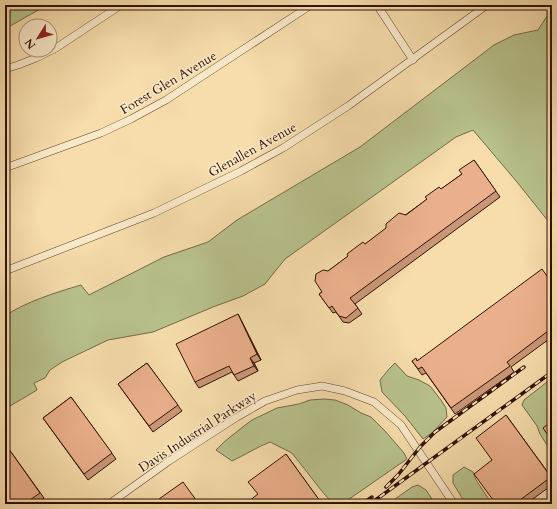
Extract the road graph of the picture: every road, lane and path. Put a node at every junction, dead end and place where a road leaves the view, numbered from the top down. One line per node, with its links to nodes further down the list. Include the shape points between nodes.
1 (121, 5): 6 (street, via 56,48)
2 (312, 5): 7 (street, Forest Glen Avenue, via 166,100 131,119 101,133)
3 (377, 5): 5 (street)
4 (487, 5): 5 (street, Glenallen Avenue)
5 (413, 60): 8 (street, Glenallen Avenue, via 318,126 241,171 154,213)
6 (5, 69)
7 (5, 168)
8 (5, 271)
9 (109, 504): 10 (street, Davis Industrial Parkway, via 169,461 265,401 297,390 322,386 374,402 401,425)
10 (454, 504)

